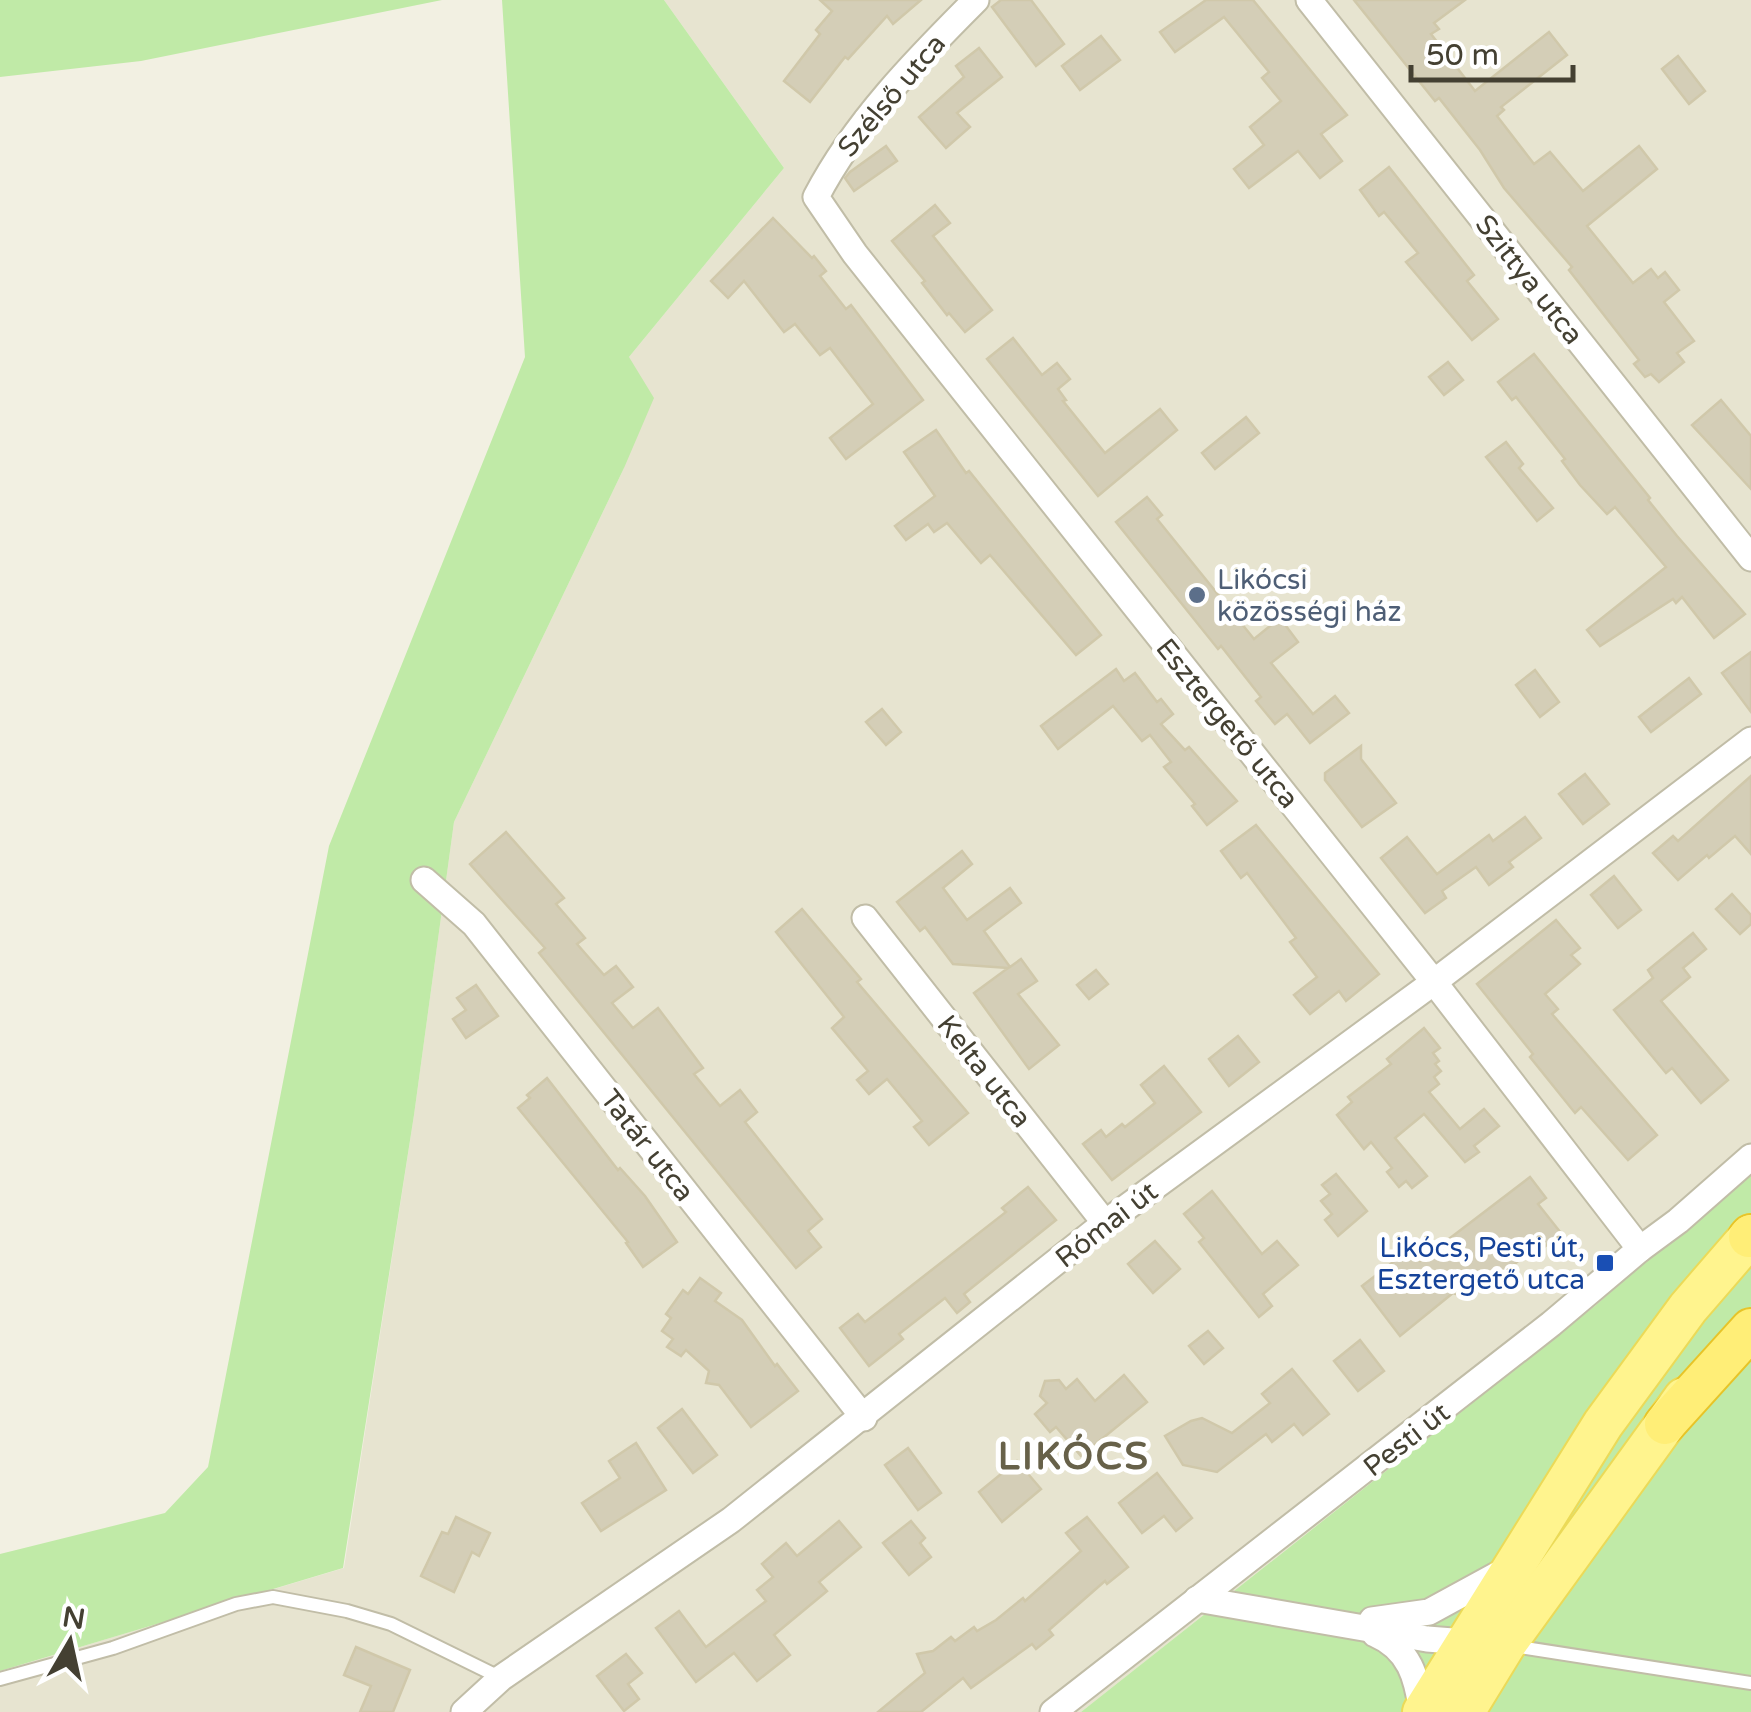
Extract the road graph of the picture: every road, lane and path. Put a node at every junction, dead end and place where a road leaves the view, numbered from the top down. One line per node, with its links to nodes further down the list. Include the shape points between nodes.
1 (976, 0): 3 (street, Szélső utca, via 867,121)
2 (1309, 0): 4 (street, Szittya utca)
3 (816, 197): 8 (street, Esztergető utca)
4 (1751, 558)
5 (1751, 740): 8 (street, Római út)
6 (424, 880): 15 (street, Tatár utca, via 474,924)
7 (864, 918): 10 (street, Kelta utca)
8 (1434, 982): 10 (street, Római út); 12 (street, Esztergető utca)
9 (1751, 1156): 12 (street, Pesti út)
10 (1104, 1223): 15 (street, Római út)
11 (1750, 1236): 17 (main road, via 1603,1424)
12 (1640, 1248): 18 (street, Pesti út)
13 (1751, 1306): 16 (main road)
14 (1751, 1329): 16 (highway)
15 (864, 1418): 21 (street, Római út, via 732,1520)
16 (1665, 1424): 20 (main road)
17 (1517, 1564): 19 (street, via 1429,1612); 20 (main road)
18 (1197, 1599): 19 (street); 25 (street, Pesti út)
19 (1342, 1622): 20 (street); 26 (street, via 1382,1637 1404,1654)
20 (1486, 1644): 23 (lane); 26 (main road); 27 (main road)
21 (501, 1678): 22 (lane, via 390,1624 273,1596); 24 (street, Római út)
22 (0, 1680)
23 (1751, 1683)
24 (464, 1712)
25 (1053, 1712)
26 (1423, 1712)
27 (1464, 1712)

